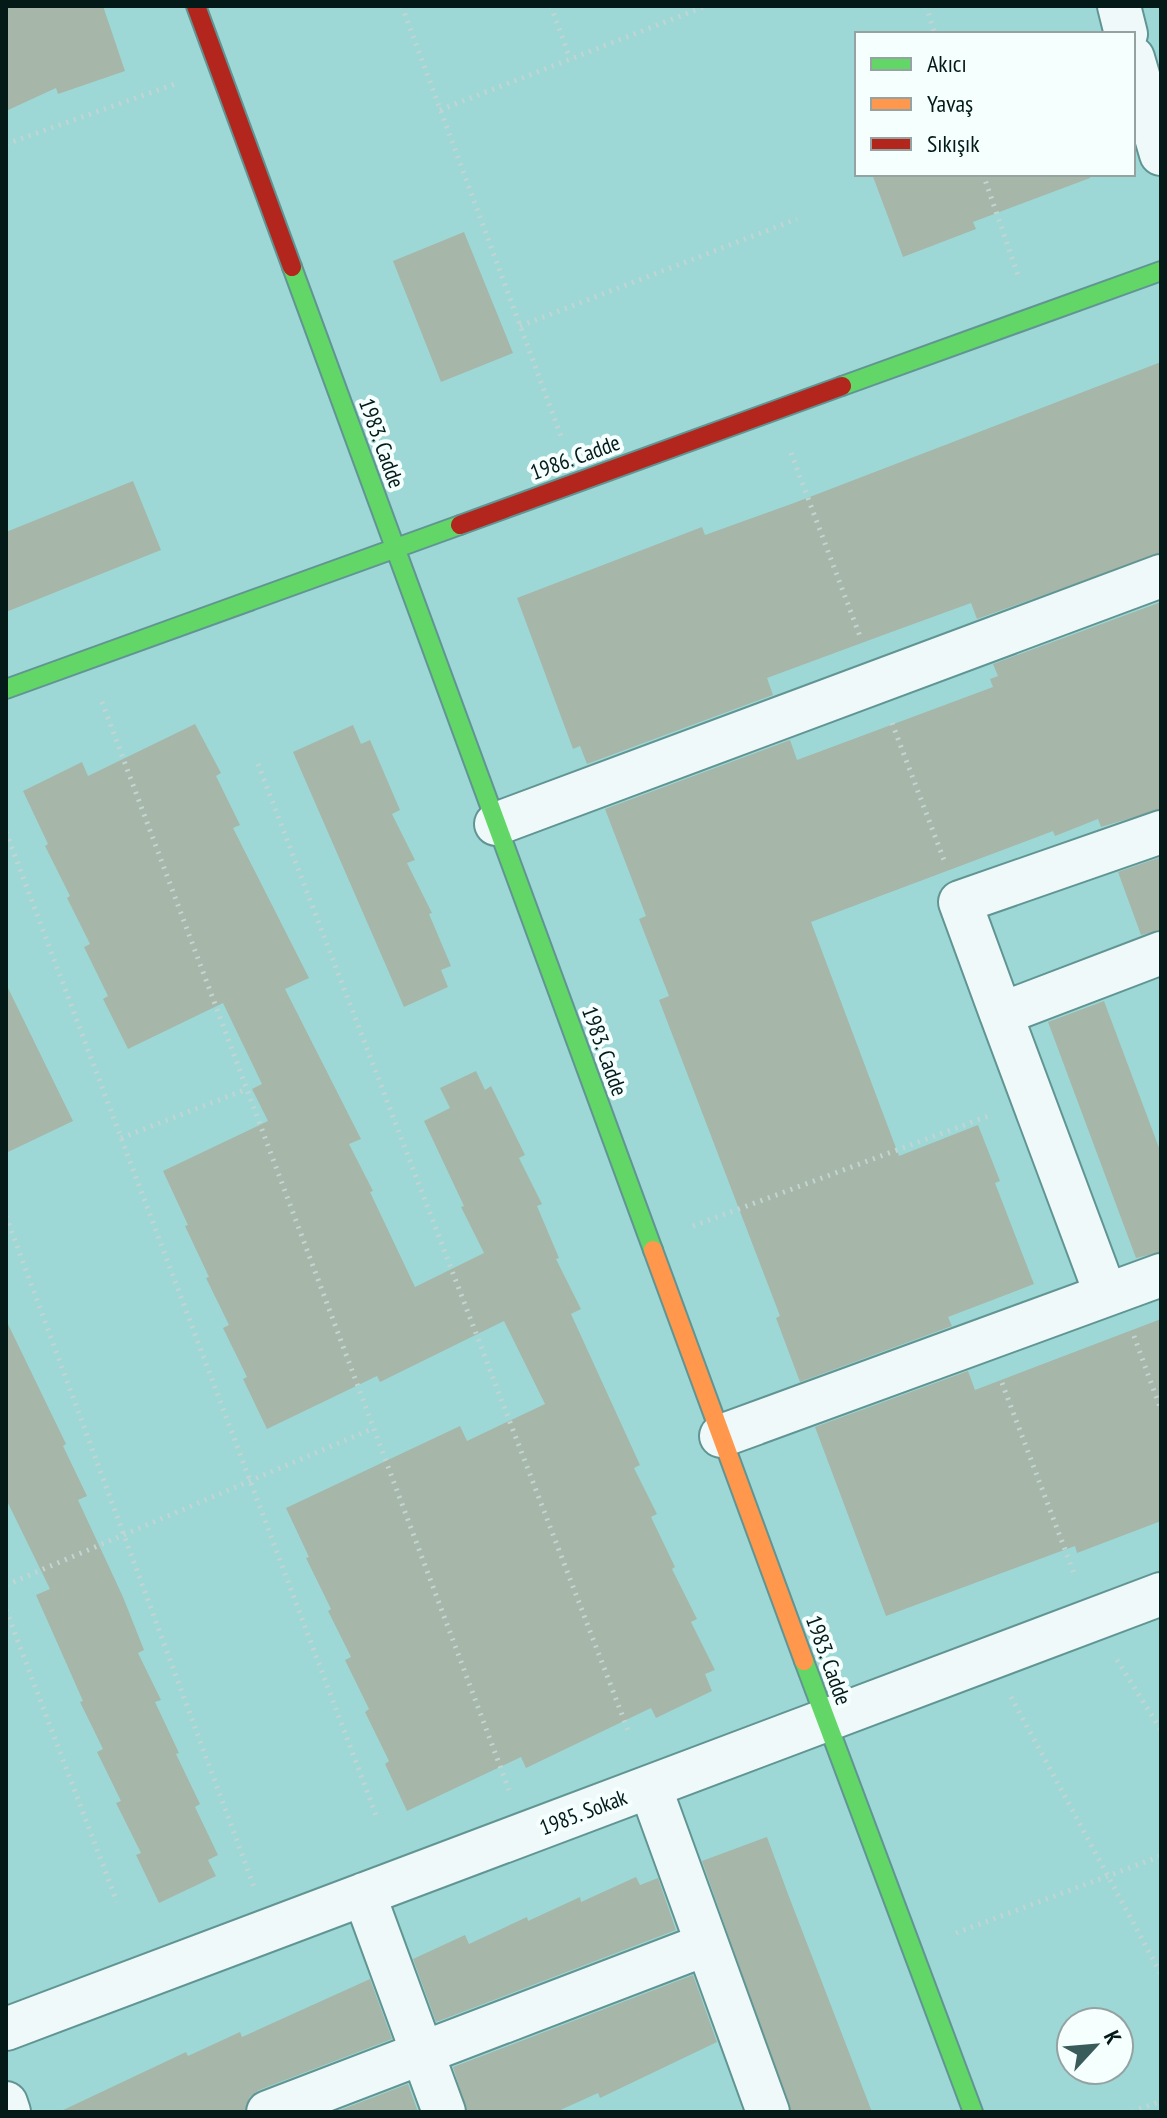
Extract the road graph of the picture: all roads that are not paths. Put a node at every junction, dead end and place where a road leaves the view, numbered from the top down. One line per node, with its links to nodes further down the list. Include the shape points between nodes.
1 (196, 6): 7 (street, 1983. Cadde)
2 (1119, 6): 3 (street)
3 (1126, 32)
4 (1135, 65): 5 (street)
5 (1161, 154)
6 (1161, 271): 7 (street, 1986. Cadde)
7 (395, 548): 9 (street, 1986. Cadde); 10 (street, 1983. Cadde)
8 (1161, 576): 10 (street)
9 (6, 689)
10 (496, 824): 16 (street, 1983. Cadde)
11 (1161, 832): 13 (street, via 960,902)
12 (1161, 953): 13 (street)
13 (1001, 1014): 15 (street)
14 (1161, 1275): 15 (street)
15 (1112, 1293): 16 (street)
16 (721, 1436): 18 (street, 1983. Cadde)
17 (1161, 1594): 18 (street, 1985. Sokak)
18 (826, 1721): 19 (street, 1985. Sokak); 29 (street, 1983. Cadde)
19 (650, 1787): 20 (street, 1985. Sokak); 21 (street)
20 (364, 1894): 22 (street, 1985. Sokak); 23 (street)
21 (707, 1944): 23 (street); 28 (street)
22 (6, 2029)
23 (422, 2053): 26 (street); 27 (street)
24 (6, 2103): 25 (street)
25 (9, 2112)
26 (268, 2112)
27 (444, 2112)
28 (768, 2112)
29 (973, 2112)

